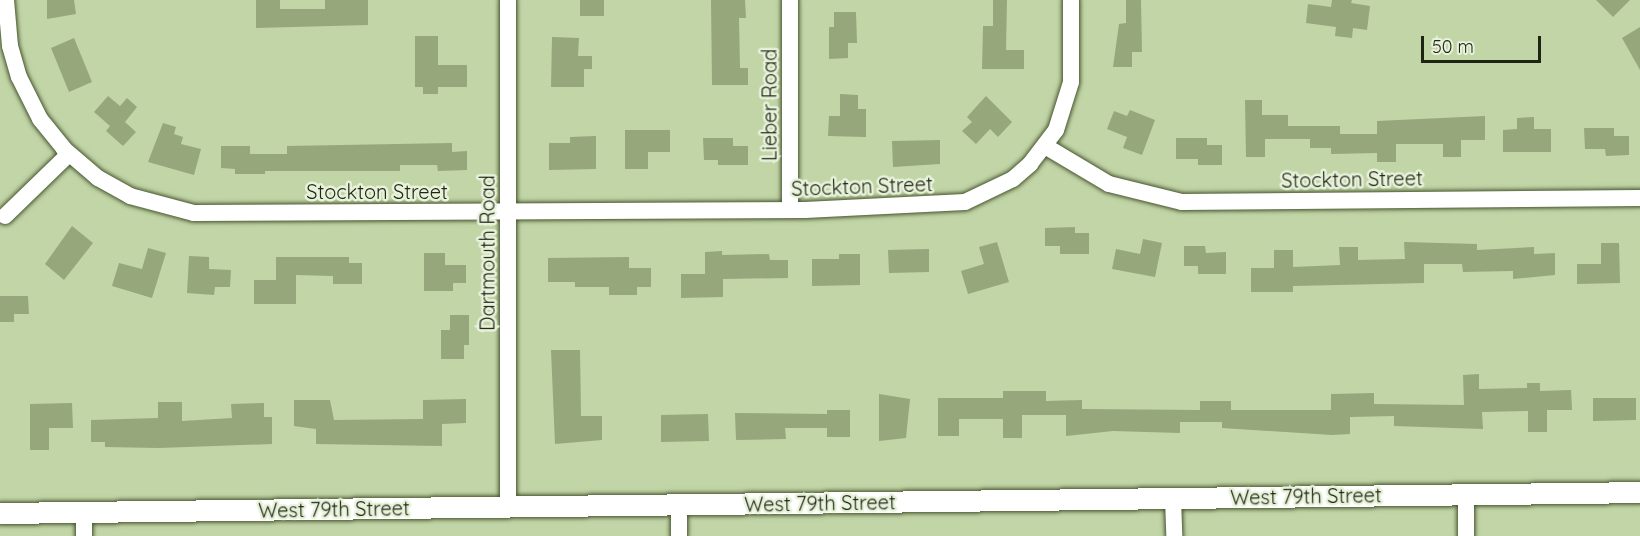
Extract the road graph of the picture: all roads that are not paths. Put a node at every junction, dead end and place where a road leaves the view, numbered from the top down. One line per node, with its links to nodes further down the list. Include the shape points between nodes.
1 (6, 0): 6 (street, Stockton Street, via 10,46 22,84 40,119)
2 (508, 0): 9 (street, Dartmouth Road)
3 (790, 0): 8 (street, Lieber Road)
4 (1071, 0): 5 (street, via 1069,95)
5 (1045, 146): 7 (street, Stockton Street, via 1109,184 1182,202); 8 (street, Stockton Street, via 1013,179 965,202)
6 (69, 154): 9 (street, Stockton Street, via 98,178 130,196 194,213); 10 (street)
7 (1640, 198)
8 (790, 209): 9 (street, Stockton Street)
9 (508, 212): 15 (street, Dartmouth Road)
10 (5, 216)
11 (1640, 492): 12 (main road, West 79th Street)
12 (1466, 495): 13 (main road, West 79th Street); 21 (street)
13 (1173, 498): 14 (main road, West 79th Street); 20 (street)
14 (679, 504): 15 (main road, West 79th Street); 19 (street)
15 (508, 506): 16 (main road, West 79th Street)
16 (84, 512): 17 (main road, West 79th Street); 18 (street)
17 (0, 513)
18 (84, 536)
19 (679, 536)
20 (1174, 536)
21 (1466, 536)

